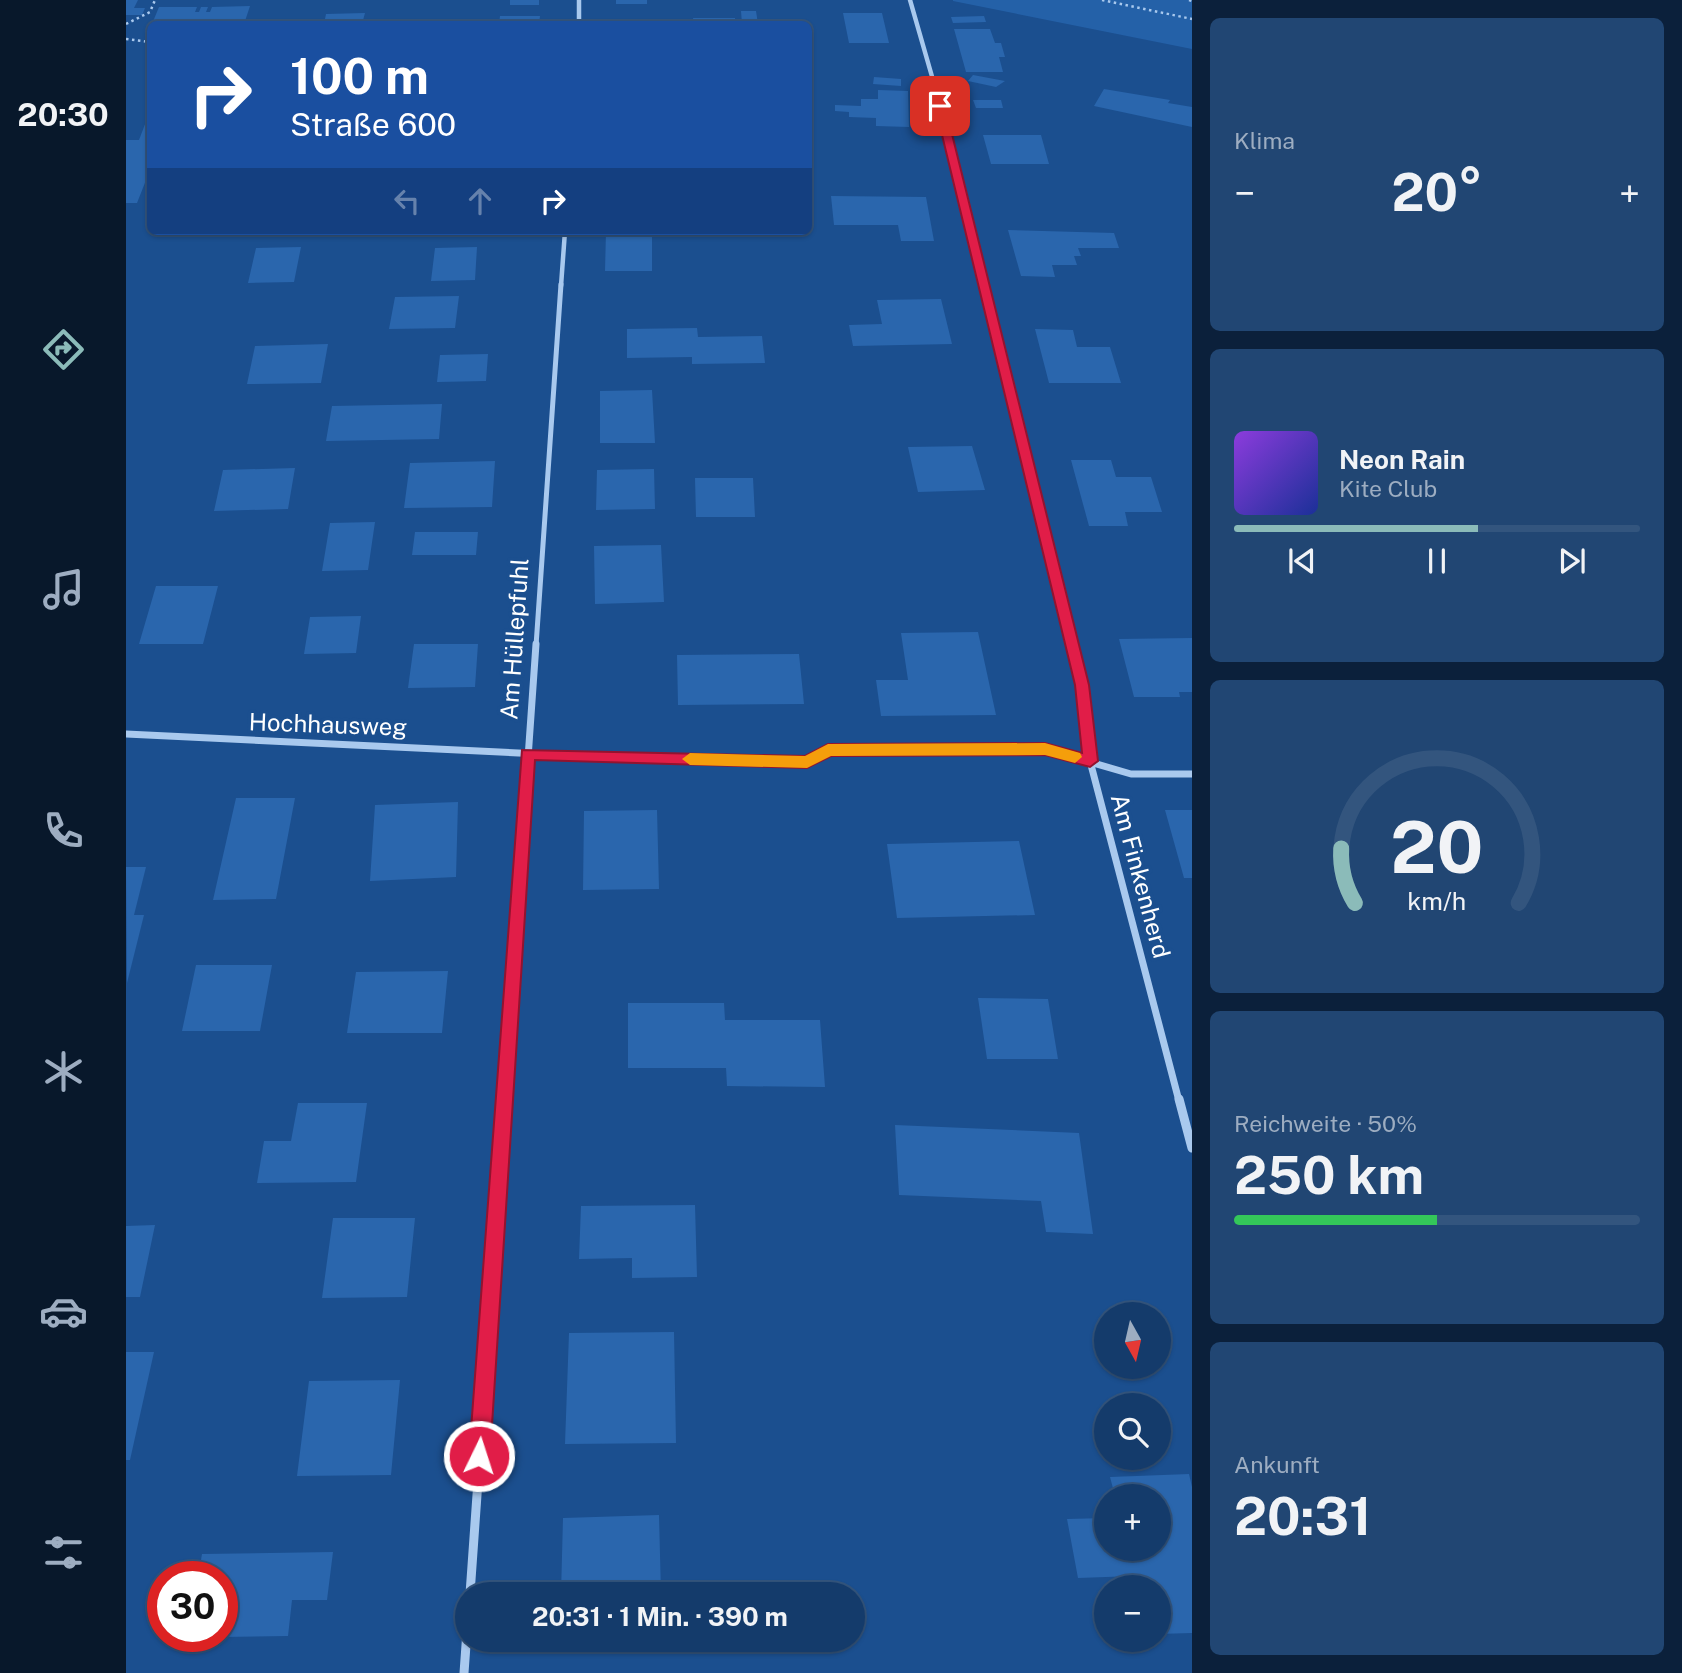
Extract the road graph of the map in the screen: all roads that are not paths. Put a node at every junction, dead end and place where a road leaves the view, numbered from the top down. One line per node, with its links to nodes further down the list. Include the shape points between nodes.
1 (579, 0): 3 (street)
2 (910, 0): 7 (street, Am Finkenherd, via 1082,685)
3 (579, 21)
4 (565, 235): 6 (street, Am Hüllepfuhl)
5 (126, 734): 6 (street, Hochhausweg)
6 (528, 754): 7 (street, Hochhausweg, via 807,762 828,750 1045,749); 10 (street, Am Hüllepfuhl)
7 (1090, 761): 8 (street, Hochhausweg, via 1131,774); 9 (street, Am Finkenherd)
8 (1192, 774)
9 (1192, 1148)
10 (471, 1582)
11 (466, 1652): 12 (street)
12 (464, 1673)

